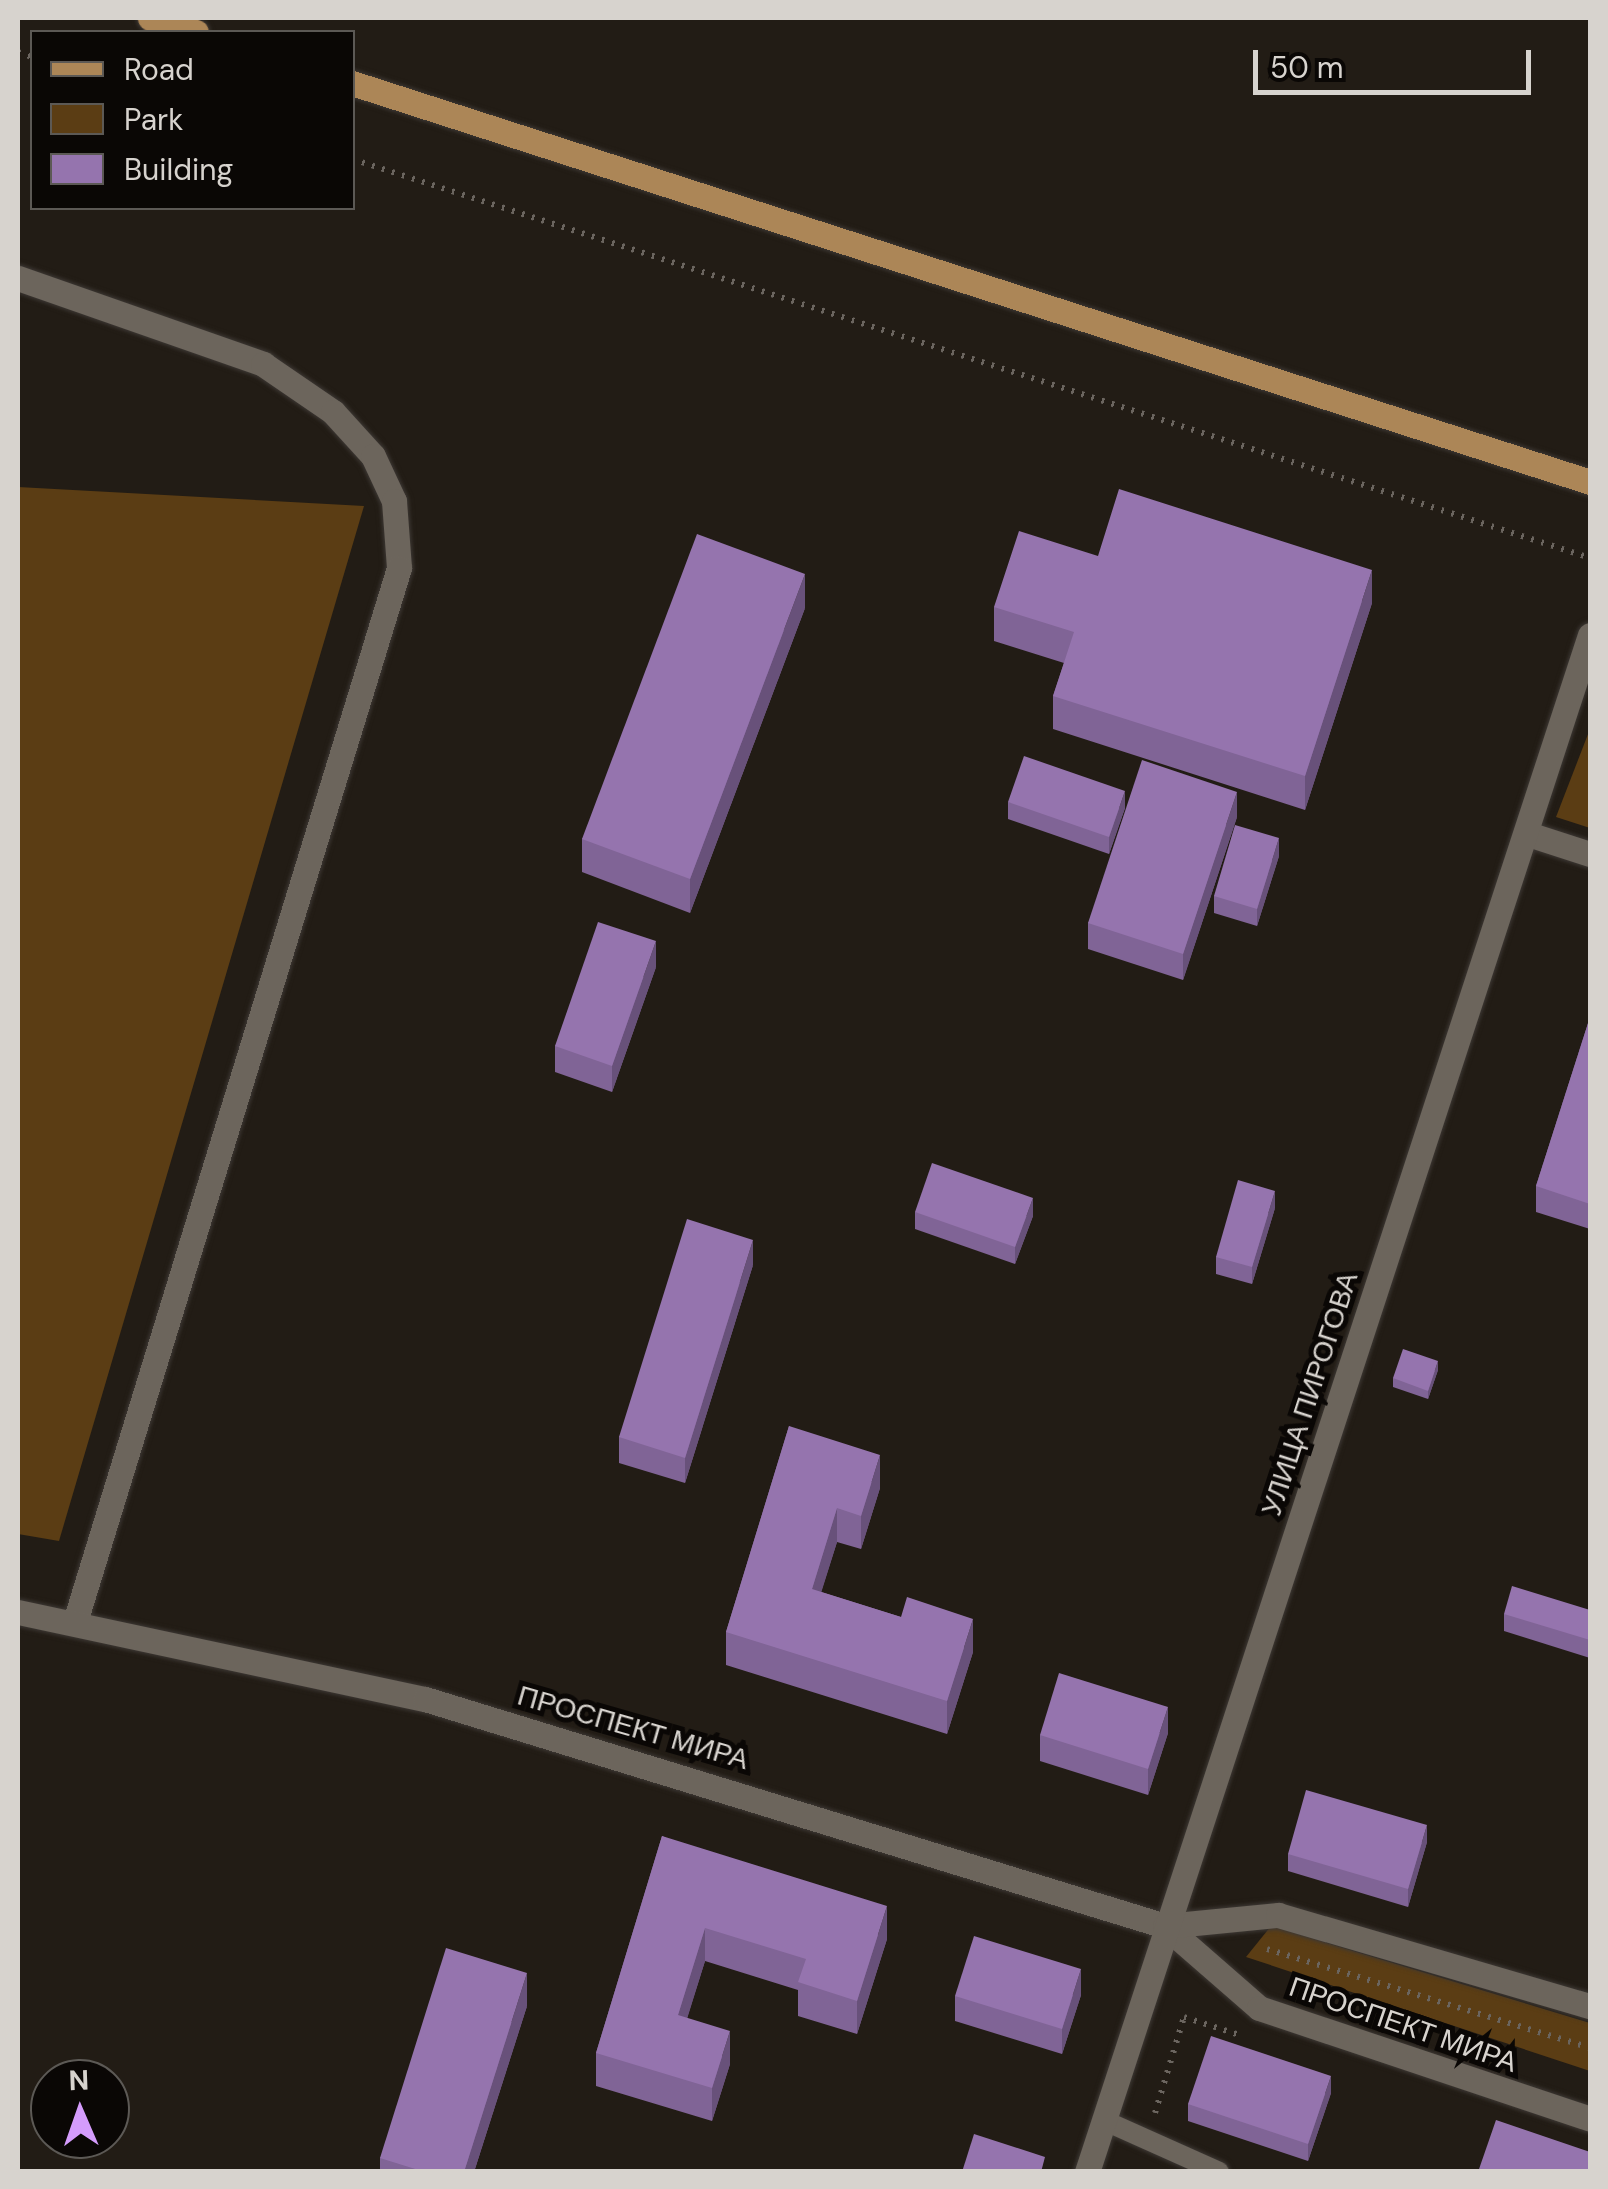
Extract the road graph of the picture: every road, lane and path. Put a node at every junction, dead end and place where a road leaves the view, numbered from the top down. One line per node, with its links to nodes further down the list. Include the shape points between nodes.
1 (150, 18): 2 (main road)
2 (189, 30)
3 (355, 84): 6 (main road)
4 (355, 161): 7 (path)
5 (18, 278): 12 (street, via 263,364 333,412 373,456 394,501 399,568)
6 (1590, 482)
7 (1590, 558)
8 (1590, 635): 9 (street, УЛИЦА ПИРОГОВА)
9 (1528, 834): 10 (street); 13 (street, УЛИЦА ПИРОГОВА)
10 (1590, 854)
11 (18, 1612): 12 (street, ПРОСПЕКТ МИРА)
12 (75, 1622): 13 (street, ПРОСПЕКТ МИРА, via 426,1699)
13 (1165, 1926): 15 (street, ПРОСПЕКТ МИРА, via 1278,1915); 18 (street, УЛИЦА ПИРОГОВА); 19 (street, ПРОСПЕКТ МИРА, via 1259,2008)
14 (1244, 1942): 17 (path)
15 (1590, 2006)
16 (1258, 2042): 20 (path, via 1184,2017)
17 (1590, 2048)
18 (1103, 2120): 20 (lane); 21 (street, УЛИЦА ПИРОГОВА)
19 (1590, 2120)
20 (1148, 2136): 22 (lane)
21 (1087, 2172)
22 (1219, 2172)

